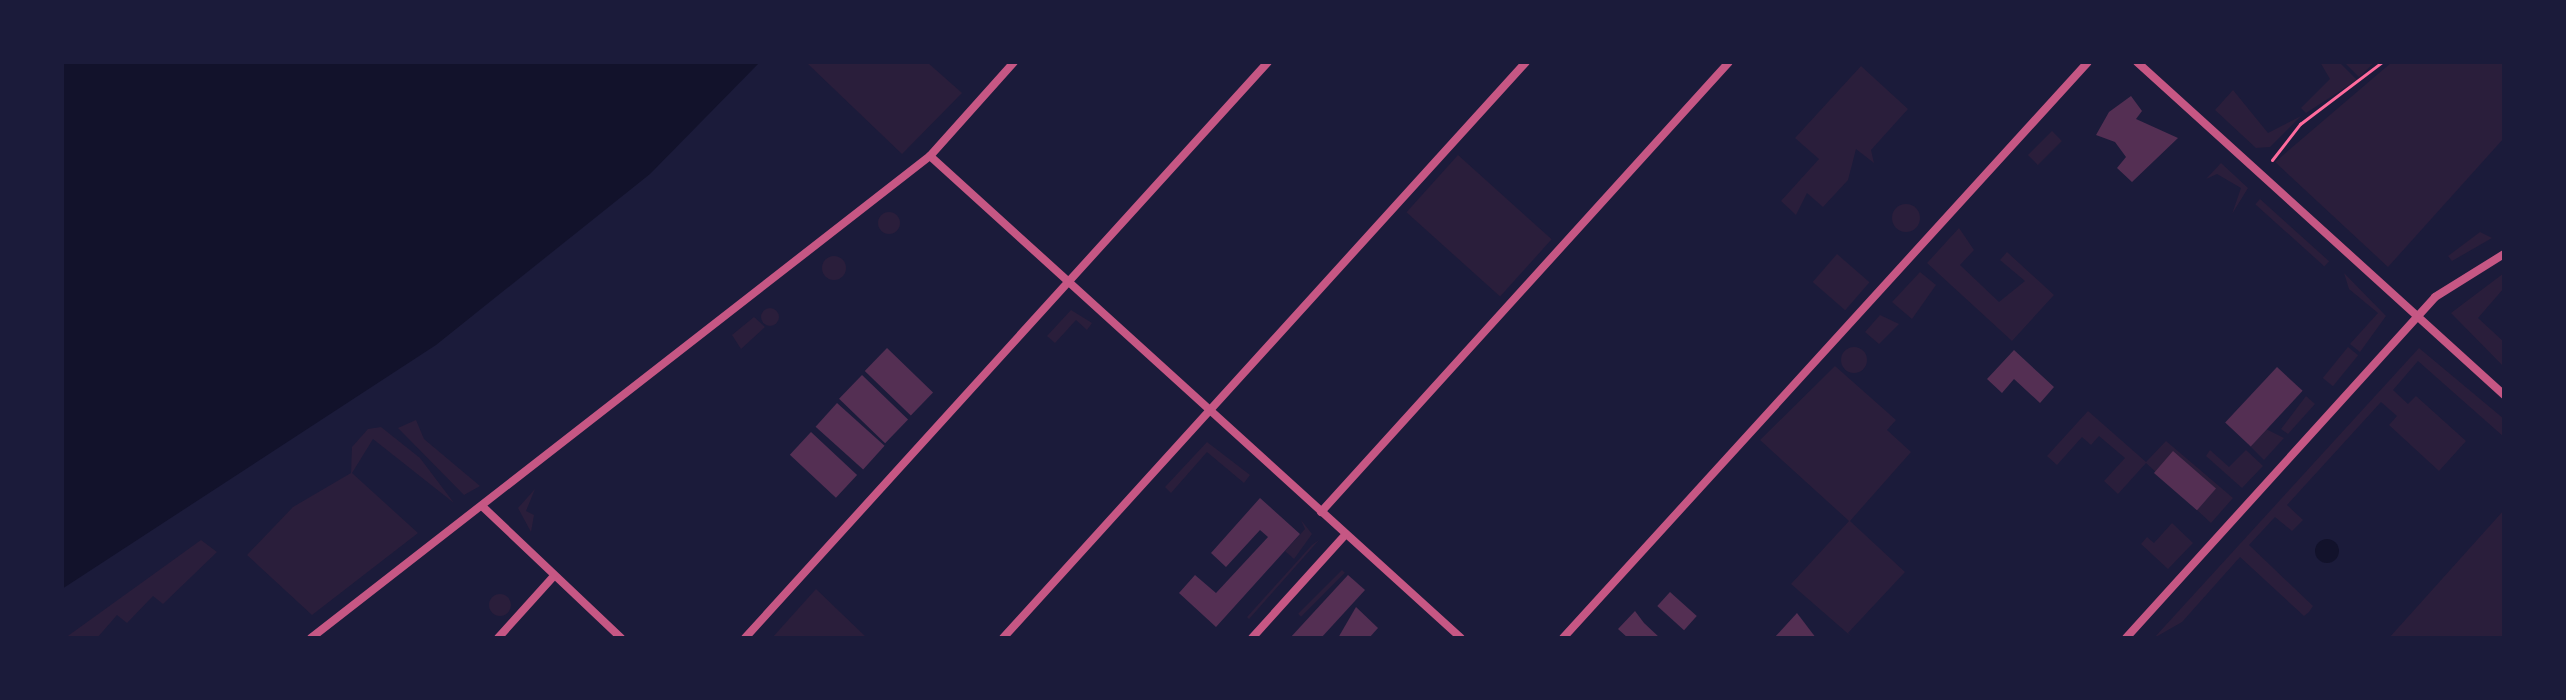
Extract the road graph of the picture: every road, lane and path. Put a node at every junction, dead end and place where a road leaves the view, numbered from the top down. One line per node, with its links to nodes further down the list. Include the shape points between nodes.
1 (1014, 62): 8 (street)
2 (1268, 62): 11 (street)
3 (1526, 62): 14 (street)
4 (1729, 62): 16 (street)
5 (2088, 62): 26 (street)
6 (2137, 62): 12 (street)
7 (2382, 62): 9 (path, via 2300,124)
8 (930, 156): 11 (street); 15 (street)
9 (2272, 160)
10 (2504, 254): 12 (street, via 2458,277)
11 (1068, 281): 14 (street); 22 (street)
12 (2418, 316): 13 (street); 27 (street)
13 (2504, 395)
14 (1209, 411): 16 (street); 23 (street)
15 (482, 506): 18 (street); 19 (street)
16 (1321, 512): 17 (street)
17 (1346, 534): 24 (street); 25 (street)
18 (553, 577): 20 (street); 21 (street)
19 (311, 638)
20 (498, 638)
21 (621, 638)
22 (745, 638)
23 (1003, 638)
24 (1252, 638)
25 (1461, 638)
26 (1563, 638)
27 (2126, 638)

